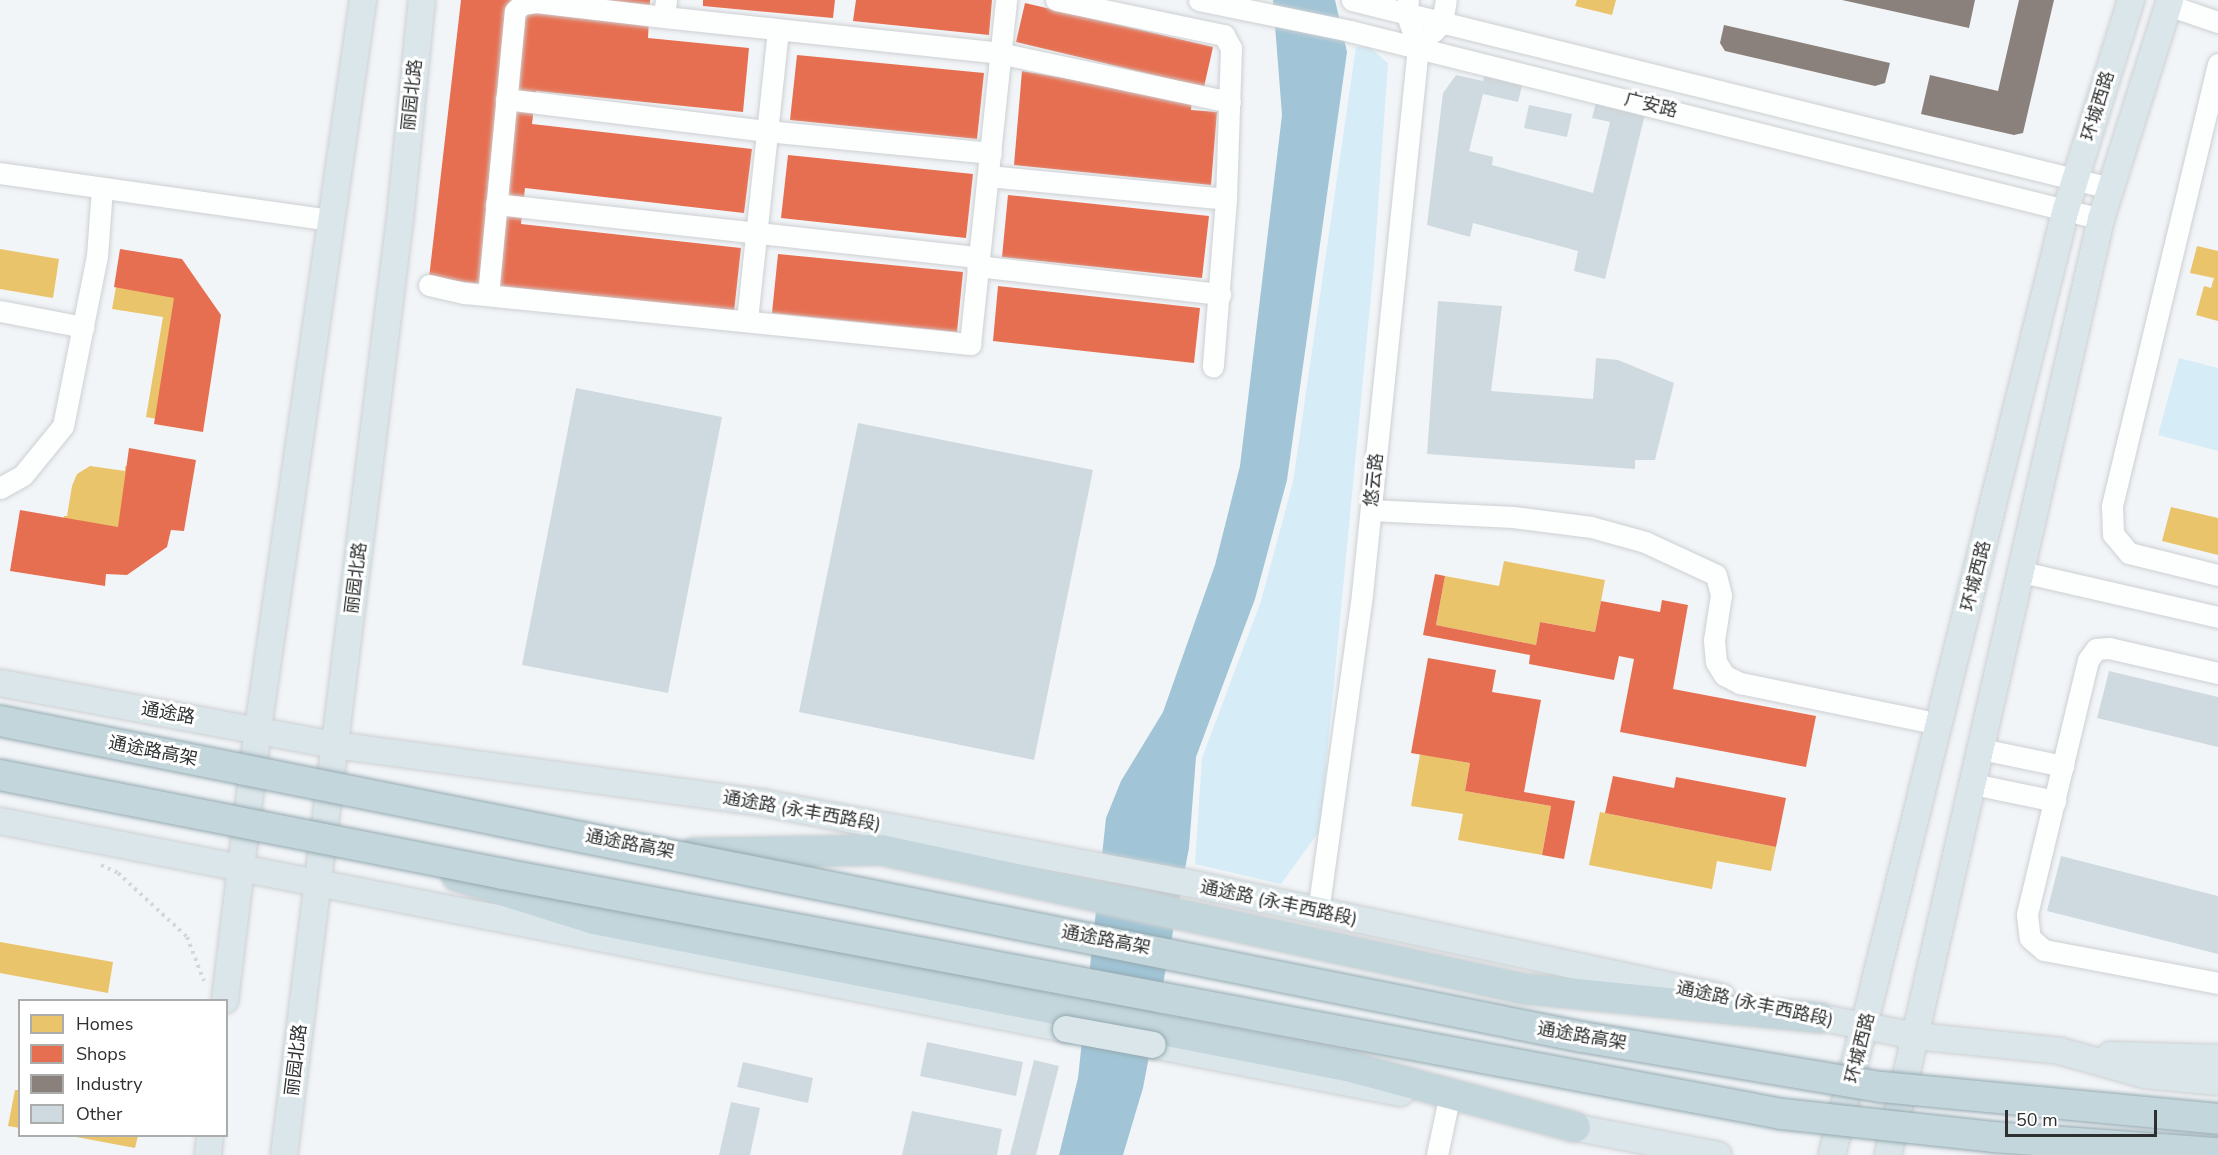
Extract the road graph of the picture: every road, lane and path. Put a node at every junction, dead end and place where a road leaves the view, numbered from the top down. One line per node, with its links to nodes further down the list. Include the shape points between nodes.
1 (363, 0): 31 (main road)
2 (422, 0): 51 (main road, 丽园北路, via 399,231)
3 (1006, 0): 16 (street)
4 (1056, 0): 19 (street, via 1224,35 1231,48)
5 (1199, 0): 15 (street, 广安路)
6 (1352, 0): 10 (street, 广安路)
7 (1446, 0): 12 (street)
8 (2131, 0): 24 (main road, 环城西路)
9 (2169, 2): 13 (street); 26 (main road)
10 (1407, 7): 12 (street, 广安路); 15 (street, 悠云路)
11 (665, 9): 14 (street); 18 (street, via 522,4 515,11)
12 (1442, 22): 15 (street); 24 (street, 广安路)
13 (2218, 22)
14 (778, 31): 16 (street); 20 (street)
15 (1418, 47): 29 (street, 广安路); 42 (street, 悠云路)
16 (999, 53): 19 (street); 21 (street)
17 (2218, 64): 44 (street, via 2112,506 2113,534 2129,553)
18 (506, 99): 20 (street); 28 (street)
19 (1230, 102): 27 (street)
20 (767, 131): 21 (street); 32 (street)
21 (991, 153): 23 (street)
22 (0, 173): 25 (street)
23 (988, 176): 27 (street); 33 (street)
24 (2075, 180): 26 (street, 广安路); 29 (main road, 环城西路)
25 (102, 188): 31 (street); 39 (street, via 97,256)
26 (2110, 188): 30 (main road)
27 (1226, 199): 35 (street)
28 (496, 204): 32 (street); 36 (street)
29 (2066, 209): 30 (street, 广安路); 49 (main road, 环城西路)
30 (2101, 219): 43 (main road)
31 (330, 220): 50 (main road)
32 (756, 232): 33 (street); 38 (street)
33 (978, 262): 35 (street); 38 (street, via 970,344)
34 (429, 285): 36 (street)
35 (1220, 294): 40 (street)
36 (488, 295): 38 (street)
37 (0, 311): 39 (street)
38 (747, 320)
39 (83, 327): 41 (street, via 63,426 22,475)
40 (1214, 366)
41 (0, 488)
42 (1371, 510): 49 (street, via 1513,517 1592,527 1645,542 1716,575 1721,595 1714,640 1716,662 1724,675 1740,683); 63 (street, 悠云路)
43 (2022, 572): 45 (street); 52 (main road)
44 (2218, 575)
45 (2218, 617)
46 (2218, 673): 53 (street, via 2109,648 2096,649 2088,660)
47 (0, 683): 50 (main road, 通途路)
48 (0, 721): 59 (highway, 通途路高架, bridge)
49 (1940, 724): 67 (main road, 环城西路)
50 (258, 729): 51 (main road, 通途路); 61 (main road)
51 (336, 746): 62 (main road, 丽园北路); 63 (main road, 通途路 (永丰西路段), via 764,803 1184,882)
52 (1982, 748): 53 (street); 55 (main road)
53 (2062, 766): 56 (street)
54 (0, 775): 58 (highway, bridge)
55 (1973, 784): 56 (street); 68 (main road)
56 (2055, 801): 64 (street, via 2027,915 2030,938 2044,950)
57 (0, 821): 61 (main road)
58 (366, 847): 74 (highway, bridge, via 594,919 1347,1066); 76 (highway, bridge, via 1782,1114 1993,1137)
59 (676, 853): 66 (highway, via 881,850 1525,989); 73 (highway, 通途路高架, bridge, via 1582,1037 1882,1087 2173,1118)
60 (90, 861): 65 (path, via 118,873 187,937)
61 (240, 869): 62 (main road); 65 (main road)
62 (319, 883): 72 (main road, bridge); 78 (main road, 丽园北路)
63 (1318, 912): 66 (main road, 通途路 (永丰西路段))
64 (2218, 983)
65 (216, 995)
66 (1821, 1018): 67 (main road, 通途路 (永丰西路段))
67 (1866, 1027): 68 (main road, 通途路 (永丰西路段)); 81 (main road, 环城西路)
68 (1916, 1036): 69 (main road, 通途路 (永丰西路段)); 82 (main road)
69 (2060, 1051): 70 (main road); 71 (main road, 通途路 (永丰西路段), via 2145,1075)
70 (2218, 1058)
71 (2218, 1082)
72 (1448, 1103): 74 (main road); 79 (street)
73 (2218, 1119)
74 (1575, 1127): 80 (main road)
75 (210, 1137): 77 (main road)
76 (2218, 1153)
77 (208, 1155)
78 (284, 1155)
79 (1437, 1155)
80 (1718, 1155)
81 (1832, 1155)
82 (1888, 1155)

